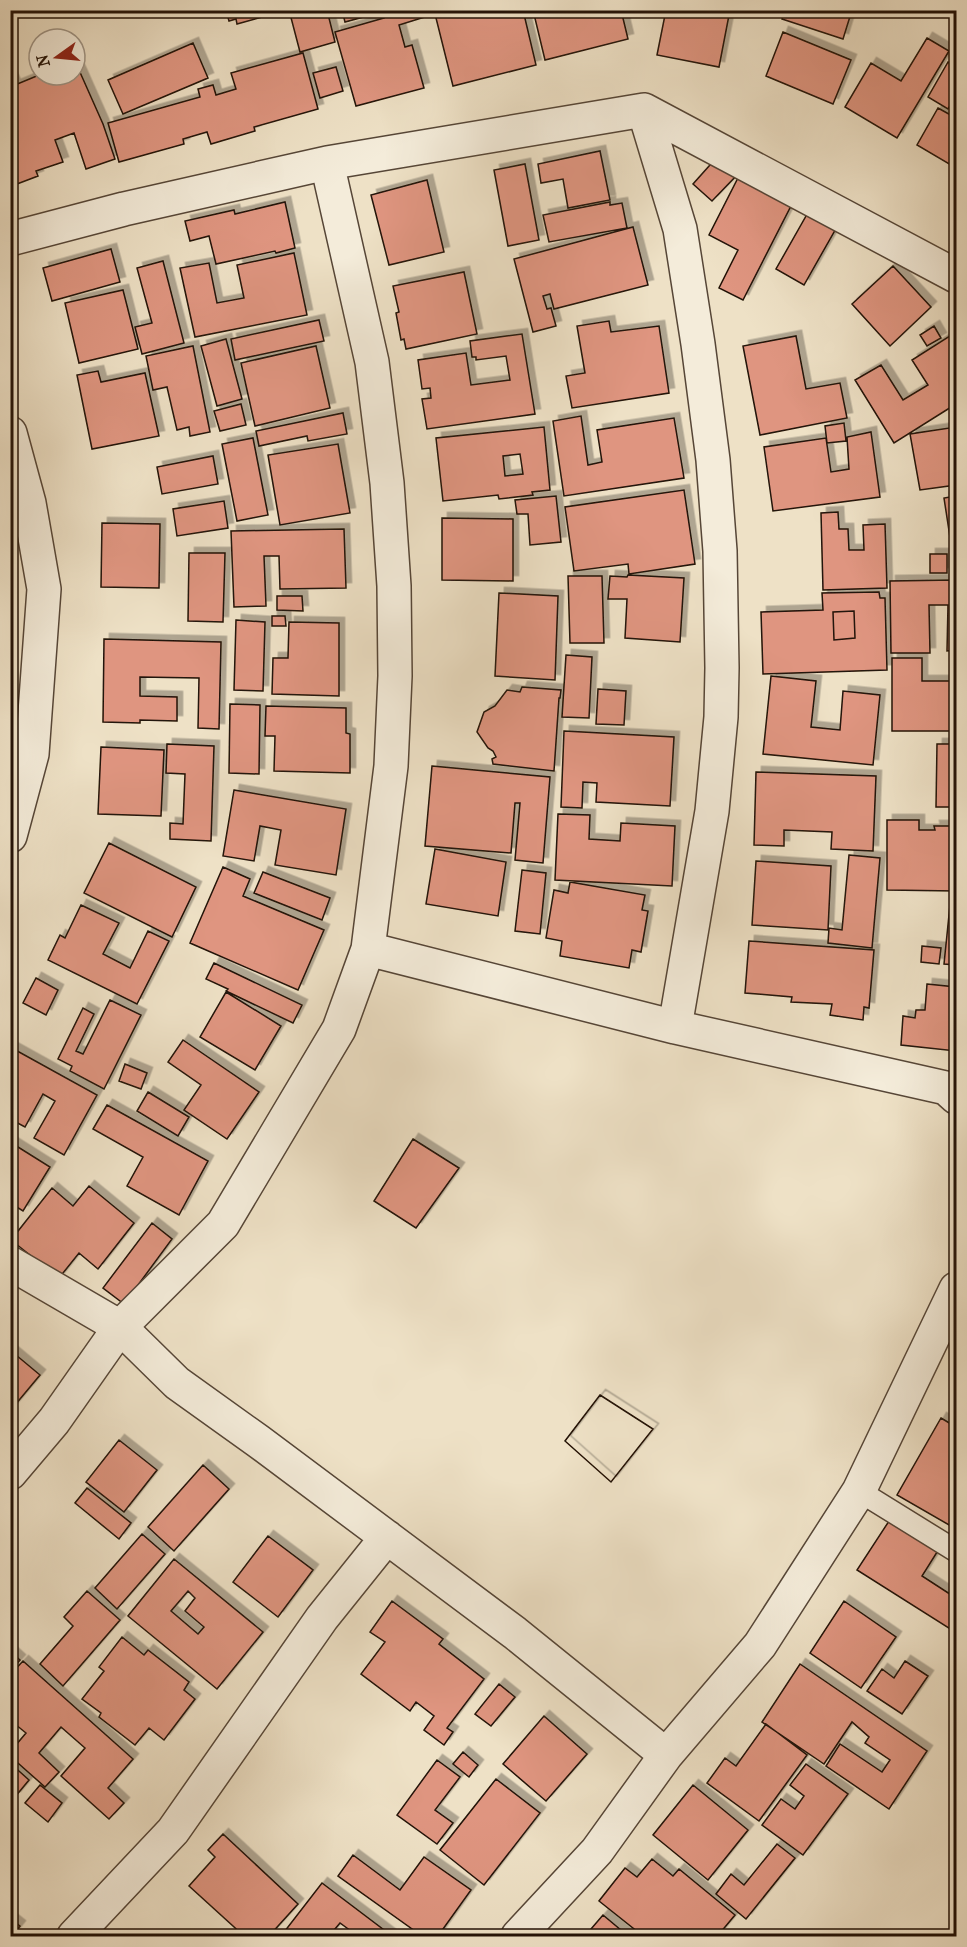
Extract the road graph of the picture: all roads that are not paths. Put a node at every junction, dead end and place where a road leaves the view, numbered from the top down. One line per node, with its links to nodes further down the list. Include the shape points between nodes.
1 (644, 110): 2 (street); 4 (street); 9 (street, via 680,229 710,437 720,551 721,717 712,811)
2 (327, 164): 3 (street); 8 (street, via 372,362 387,483 394,586 391,766)
3 (10, 239)
4 (957, 276)
5 (10, 433): 6 (street)
6 (20, 504): 7 (street, via 44,589 32,754)
7 (10, 836)
8 (368, 949): 9 (street); 13 (street, via 339,1029 223,1224)
9 (675, 1027): 10 (street, via 946,1088)
10 (957, 1097)
11 (10, 1263): 13 (street)
12 (957, 1289): 15 (street)
13 (120, 1327): 14 (street, via 54,1421); 16 (street, via 177,1383)
14 (10, 1473)
15 (859, 1491): 17 (lane); 18 (street, via 760,1645)
16 (387, 1537): 18 (street, via 515,1633); 19 (street, via 322,1618 173,1831)
17 (957, 1551)
18 (666, 1755): 20 (street, via 597,1851)
19 (74, 1936)
20 (518, 1936)

